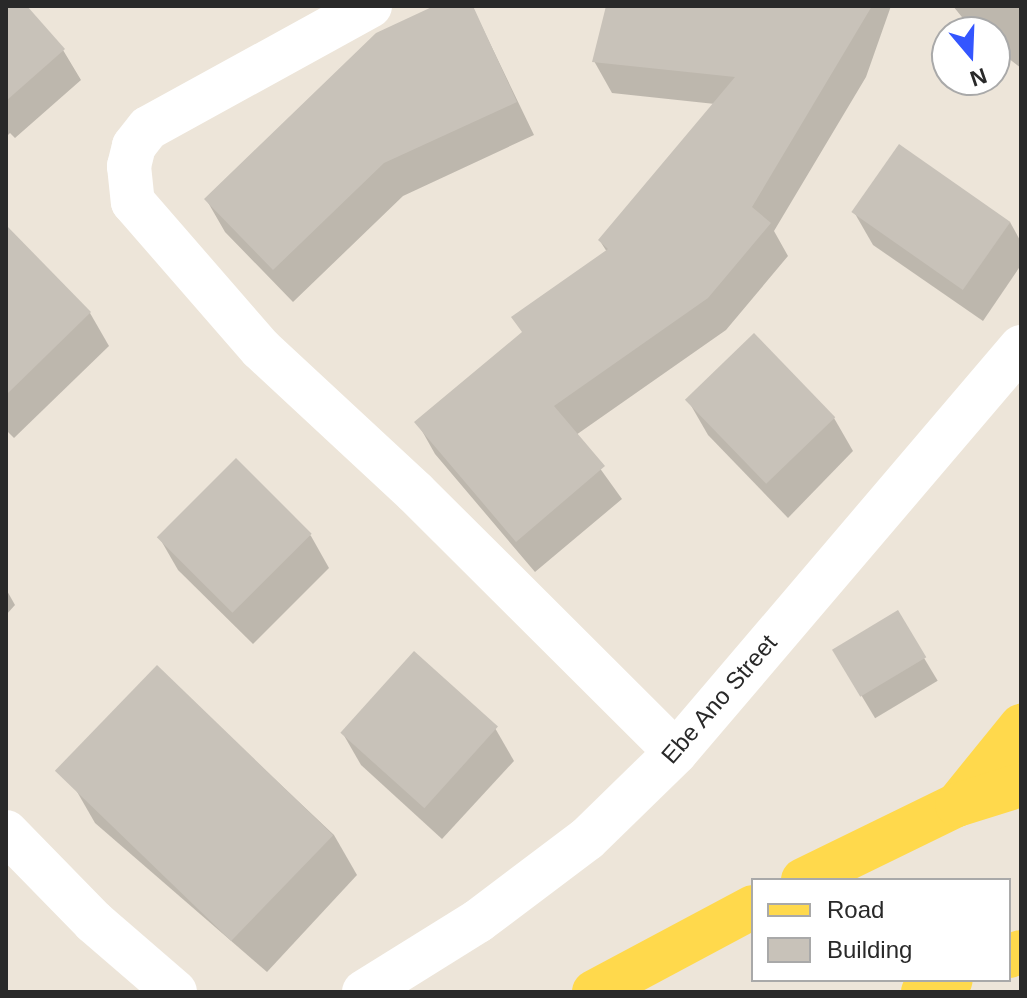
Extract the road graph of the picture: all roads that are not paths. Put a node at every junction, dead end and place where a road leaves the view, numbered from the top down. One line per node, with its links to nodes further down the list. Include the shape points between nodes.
1 (370, 6): 4 (street, via 148,128 134,146 129,166 133,202 261,349 415,492)
2 (1021, 347): 4 (street, Ebe Ano Street)
3 (1021, 726): 6 (main road)
4 (676, 752): 12 (street, Ebe Ano Street, via 587,839 478,921)
5 (1021, 785): 6 (main road)
6 (957, 805): 8 (main road)
7 (6, 832): 11 (street, via 94,922)
8 (807, 878)
9 (751, 908): 13 (main road)
10 (946, 982): 14 (main road)
11 (175, 992)
12 (364, 992)
13 (594, 992)
14 (923, 992)

